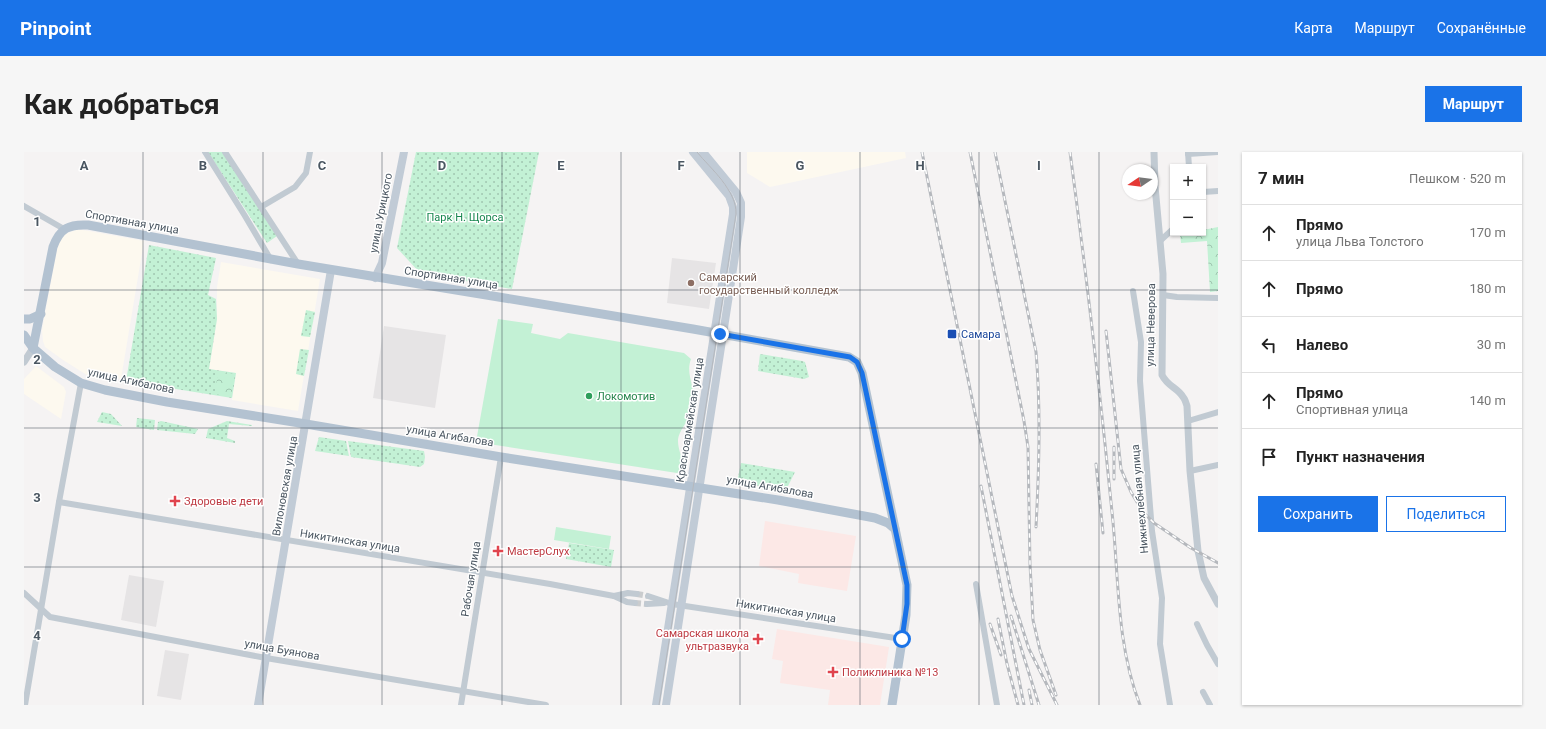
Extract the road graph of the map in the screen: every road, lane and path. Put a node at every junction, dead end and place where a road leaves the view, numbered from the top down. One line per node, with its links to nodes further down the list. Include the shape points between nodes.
1 (205, 152): 18 (street)
2 (225, 152): 14 (street)
3 (310, 152): 14 (street, via 306,173 295,187)
4 (404, 152): 21 (main road, улица Урицкого, via 382,263)
5 (693, 152): 27 (main road, Красноармейская улица, via 726,191 733,207)
6 (703, 152): 27 (main road, Красноармейская улица, via 736,192 741,202 741,217)
7 (1154, 152): 17 (street, улица Неверова)
8 (1218, 152): 9 (street)
9 (1188, 153): 10 (street)
10 (1190, 164)
11 (1218, 191): 12 (street)
12 (1206, 192)
13 (24, 206): 15 (street)
14 (261, 207): 19 (street)
15 (64, 229): 18 (main road, Спортивная улица, via 88,225); 25 (main road, via 57,236 53,247)
16 (1170, 232): 17 (street)
17 (1161, 240): 23 (street, улица Неверова)
18 (271, 260): 19 (main road, Спортивная улица)
19 (298, 264): 20 (main road, Спортивная улица)
20 (331, 270): 21 (main road, Спортивная улица); 34 (main road, Вилоновская улица)
21 (375, 278): 27 (main road, Спортивная улица)
22 (1133, 291): 71 (street, Нижнехлебная улица, via 1141,342 1140,381 1152,531 1162,598 1160,644)
23 (1163, 295): 24 (street); 33 (street, улица Неверова, via 1162,375 1170,386 1184,397)
24 (1218, 298)
25 (41, 314): 26 (main road); 29 (main road)
26 (24, 319)
27 (719, 334): 38 (main road, Красноармейская улица); 39 (main road, Красноармейская улица); 41 (main road, Спортивная улица, via 854,359 861,370)
28 (24, 335): 29 (main road, улица Агибалова)
29 (33, 348): 30 (street); 31 (main road, улица Агибалова, via 55,368)
30 (24, 362)
31 (81, 383): 34 (main road, улица Агибалова, via 167,402); 40 (street)
32 (1218, 412): 33 (street)
33 (1188, 421): 37 (street, улица Неверова)
34 (306, 424): 35 (main road, улица Агибалова); 44 (main road, Вилоновская улица)
35 (501, 457): 38 (main road, улица Агибалова); 45 (street, Рабочая улица)
36 (1218, 465): 37 (street)
37 (1190, 471): 54 (street, улица Неверова, via 1198,551 1204,578)
38 (691, 486): 39 (main road, улица Агибалова); 52 (main road, Красноармейская улица)
39 (700, 488): 42 (main road, улица Агибалова); 55 (main road, Красноармейская улица)
40 (59, 502): 44 (street, Никитинская улица); 56 (street)
41 (890, 502): 42 (main road, via 884,515); 43 (main road, Спортивная улица)
42 (875, 518): 43 (main road, улица Агибалова)
43 (895, 529): 58 (main road, Спортивная улица, via 907,591)
44 (287, 540): 45 (street, Никитинская улица); 59 (main road, Вилоновская улица)
45 (482, 573): 49 (street, Никитинская улица); 61 (street, Рабочая улица)
46 (976, 584): 70 (street)
47 (24, 593): 56 (street, улица Буянова)
48 (637, 594): 49 (street, Никитинская улица, via 628,592)
49 (614, 596): 51 (street, Никитинская улица)
50 (648, 596): 52 (street, Никитинская улица)
51 (636, 603)
52 (670, 603): 53 (street, Никитинская улица); 55 (street, Никитинская улица); 67 (main road, Красноармейская улица)
53 (647, 604)
54 (1218, 604)
55 (682, 605): 58 (street, Никитинская улица); 68 (main road, Красноармейская улица)
56 (42, 609): 59 (street, улица Буянова, via 50,617); 63 (street)
57 (1197, 624): 60 (street)
58 (902, 639): 69 (main road, Спортивная улица)
59 (266, 658): 61 (street, улица Буянова); 64 (main road, Вилоновская улица)
60 (1218, 664)
61 (464, 690): 65 (street, Рабочая улица); 66 (street, улица Буянова)
62 (1203, 692): 72 (street)
63 (25, 705)
64 (258, 705)
65 (461, 705)
66 (546, 705)
67 (656, 705)
68 (666, 705)
69 (892, 705)
70 (997, 705)
71 (1170, 705)
72 (1210, 705)

